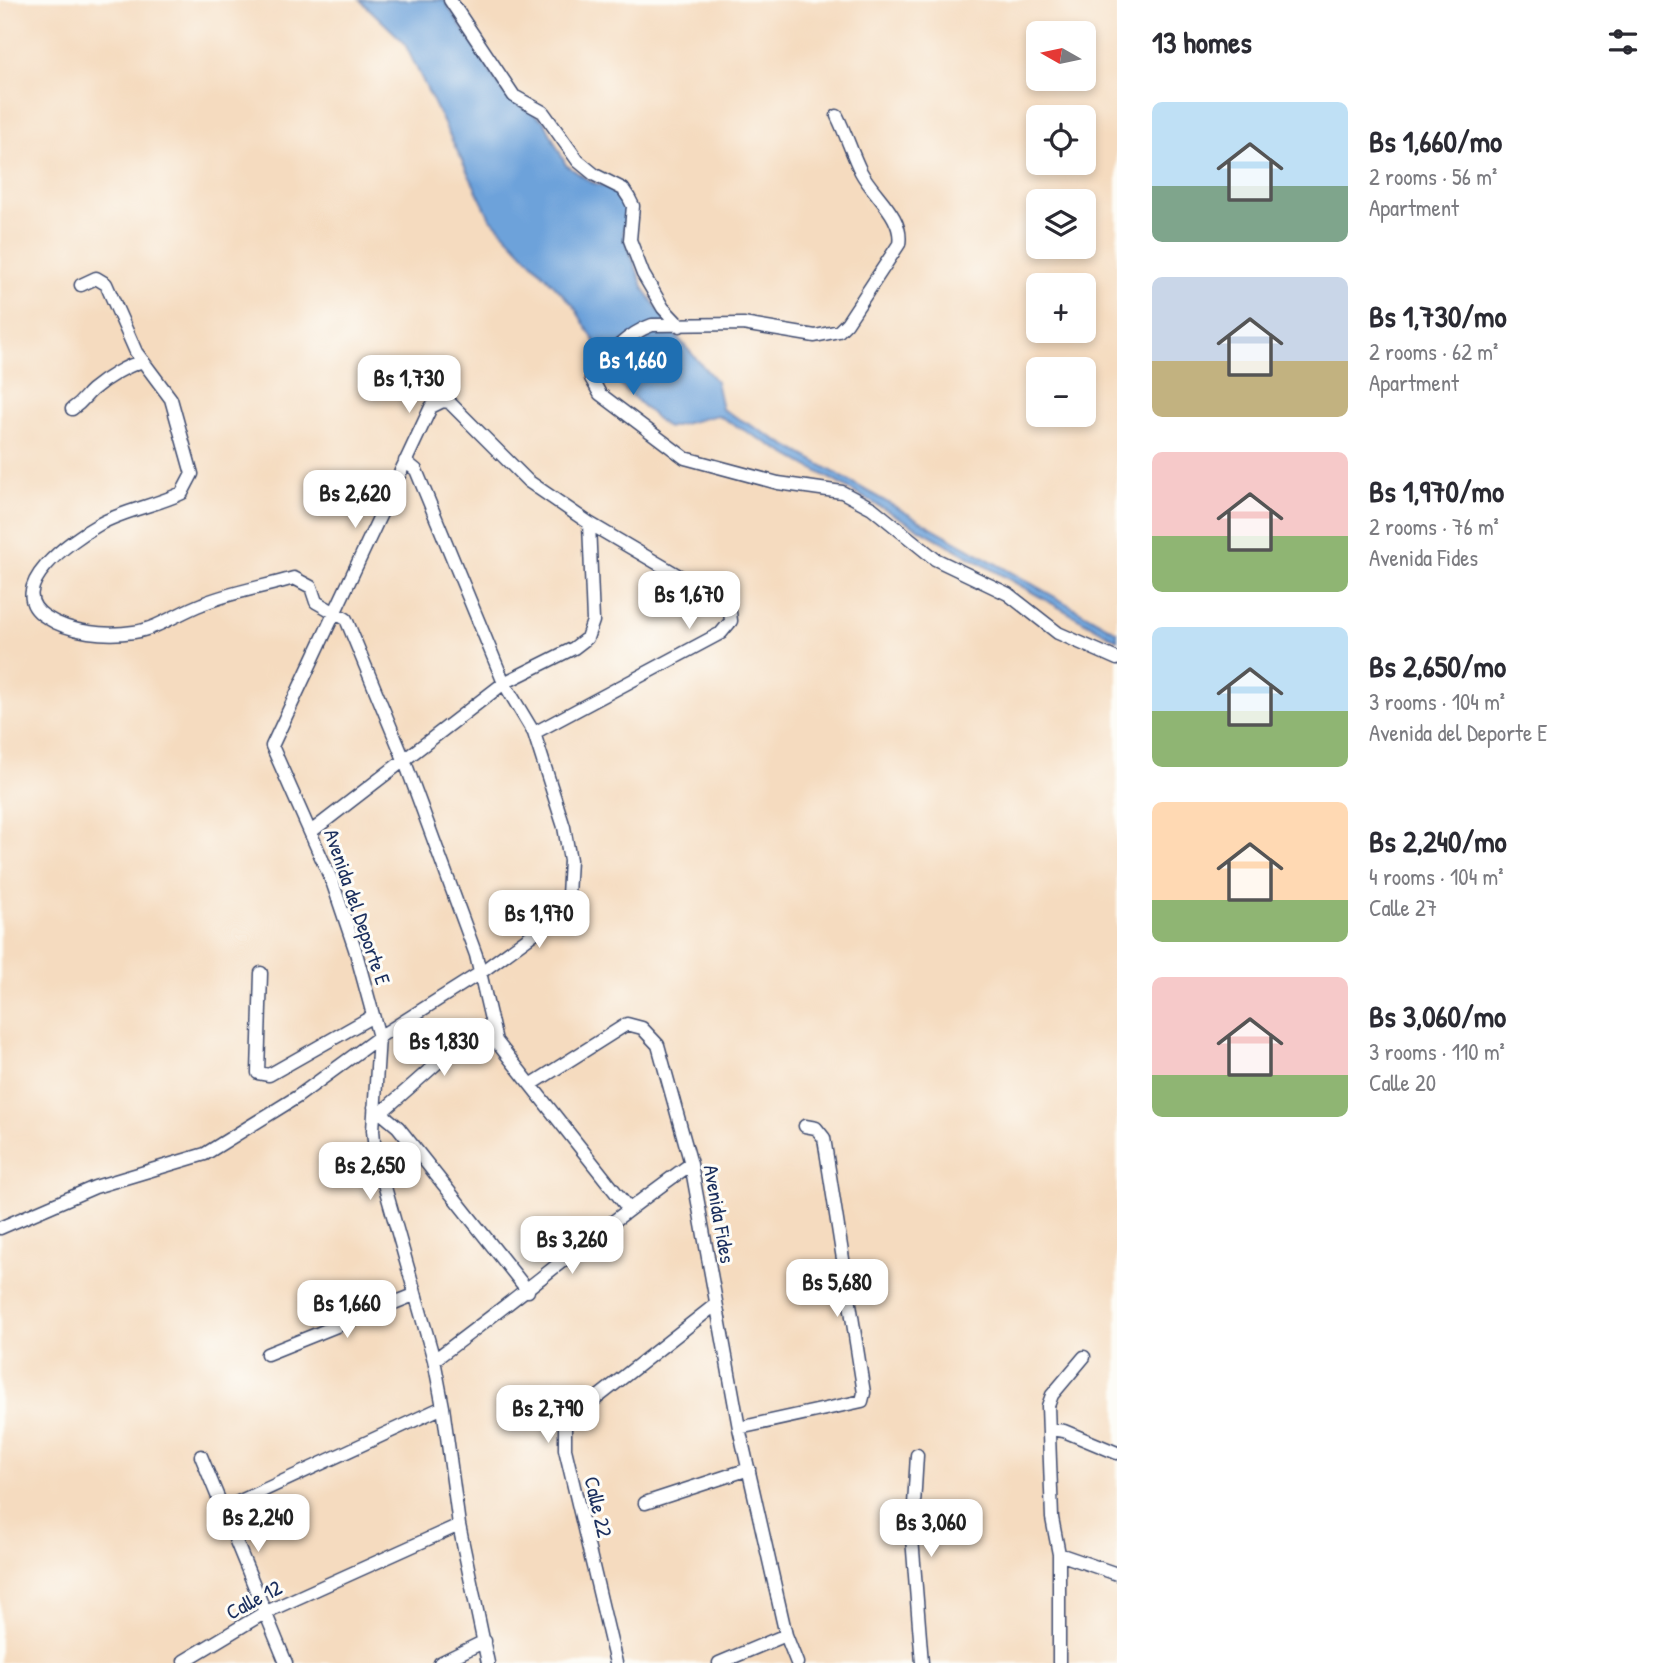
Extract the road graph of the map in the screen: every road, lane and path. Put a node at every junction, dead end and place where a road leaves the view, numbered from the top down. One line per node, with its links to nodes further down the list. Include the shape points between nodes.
1 (450, 0): 4 (street, via 514,96 542,112 595,175 623,189 633,206 630,240 643,274)
2 (837, 116): 4 (street, via 861,172 891,213 900,236 858,308 839,331 826,334 743,324)
3 (81, 285): 5 (street, via 96,278 106,284)
4 (680, 326): 10 (street, via 638,330 596,369 592,384 685,458 778,483 842,492 872,508 935,559 1007,594 1058,633)
5 (143, 361): 6 (street, via 90,391 86,400); 9 (street, via 171,399 192,465 190,480 182,493 109,520 77,539 36,575 32,586 37,609 72,629 134,632 206,602 294,579 304,581 316,602)
6 (72, 409)
7 (405, 461): 8 (street, via 431,407 449,402 527,481); 9 (street); 11 (street, via 415,470)
8 (589, 523): 11 (street, via 593,621 587,638); 12 (street, via 724,603 731,621 725,630)
9 (335, 612): 13 (street, via 346,618); 14 (street, Avenida del Deporte E, via 272,746)
10 (1117, 659)
11 (504, 683): 12 (street); 13 (street)
12 (534, 733): 16 (street, via 564,827 570,860 568,895 544,926)
13 (405, 762): 14 (street); 16 (street)
14 (312, 831): 17 (street, Avenida del Deporte E, via 355,948)
15 (261, 973): 17 (street, via 258,1073 269,1075)
16 (480, 973): 18 (street); 19 (street)
17 (373, 1016): 19 (street, Avenida del Deporte E)
18 (493, 1029): 20 (street, via 496,1041); 21 (street, via 453,1049)
19 (379, 1037): 21 (street, Avenida del Deporte E); 25 (street, via 205,1154 95,1187)
20 (532, 1084): 23 (street, Avenida Fides, via 618,1028 627,1024 642,1028 658,1045); 24 (street)
21 (379, 1109): 26 (street); 27 (street, Avenida del Deporte E, via 375,1152)
22 (804, 1126): 33 (street, via 816,1128 824,1138 864,1393 862,1401)
23 (691, 1164): 24 (street); 28 (street, Avenida Fides)
24 (628, 1208): 26 (street)
25 (0, 1228)
26 (528, 1291): 31 (street)
27 (414, 1295): 29 (street); 31 (street, Avenida del Deporte E)
28 (715, 1305): 33 (street, Avenida Fides); 51 (street, Calle 22, via 565,1423 565,1449)
29 (267, 1354)
30 (1084, 1357): 34 (street, via 1052,1395)
31 (434, 1360): 32 (street, Avenida del Deporte E)
32 (443, 1407): 40 (street); 41 (street, Avenida del Deporte E)
33 (739, 1428): 38 (street, Avenida Fides)
34 (1049, 1429): 35 (street); 42 (street, via 1052,1518)
35 (1117, 1453)
36 (917, 1455): 54 (street, via 912,1538)
37 (201, 1456): 40 (street)
38 (749, 1469): 39 (street); 45 (street, Avenida Fides)
39 (645, 1503)
40 (222, 1510): 44 (street)
41 (459, 1525): 44 (street, Calle 12); 46 (street, Avenida del Deporte E)
42 (1059, 1554): 43 (street); 55 (street)
43 (1117, 1574)
44 (264, 1613): 47 (street, Calle 12); 48 (street)
45 (786, 1635): 52 (street); 53 (street, Avenida Fides)
46 (485, 1641): 49 (street); 50 (street, Avenida del Deporte E)
47 (184, 1661)
48 (286, 1663)
49 (440, 1663)
50 (488, 1663)
51 (615, 1663)
52 (719, 1663)
53 (797, 1663)
54 (922, 1663)
55 (1059, 1663)

